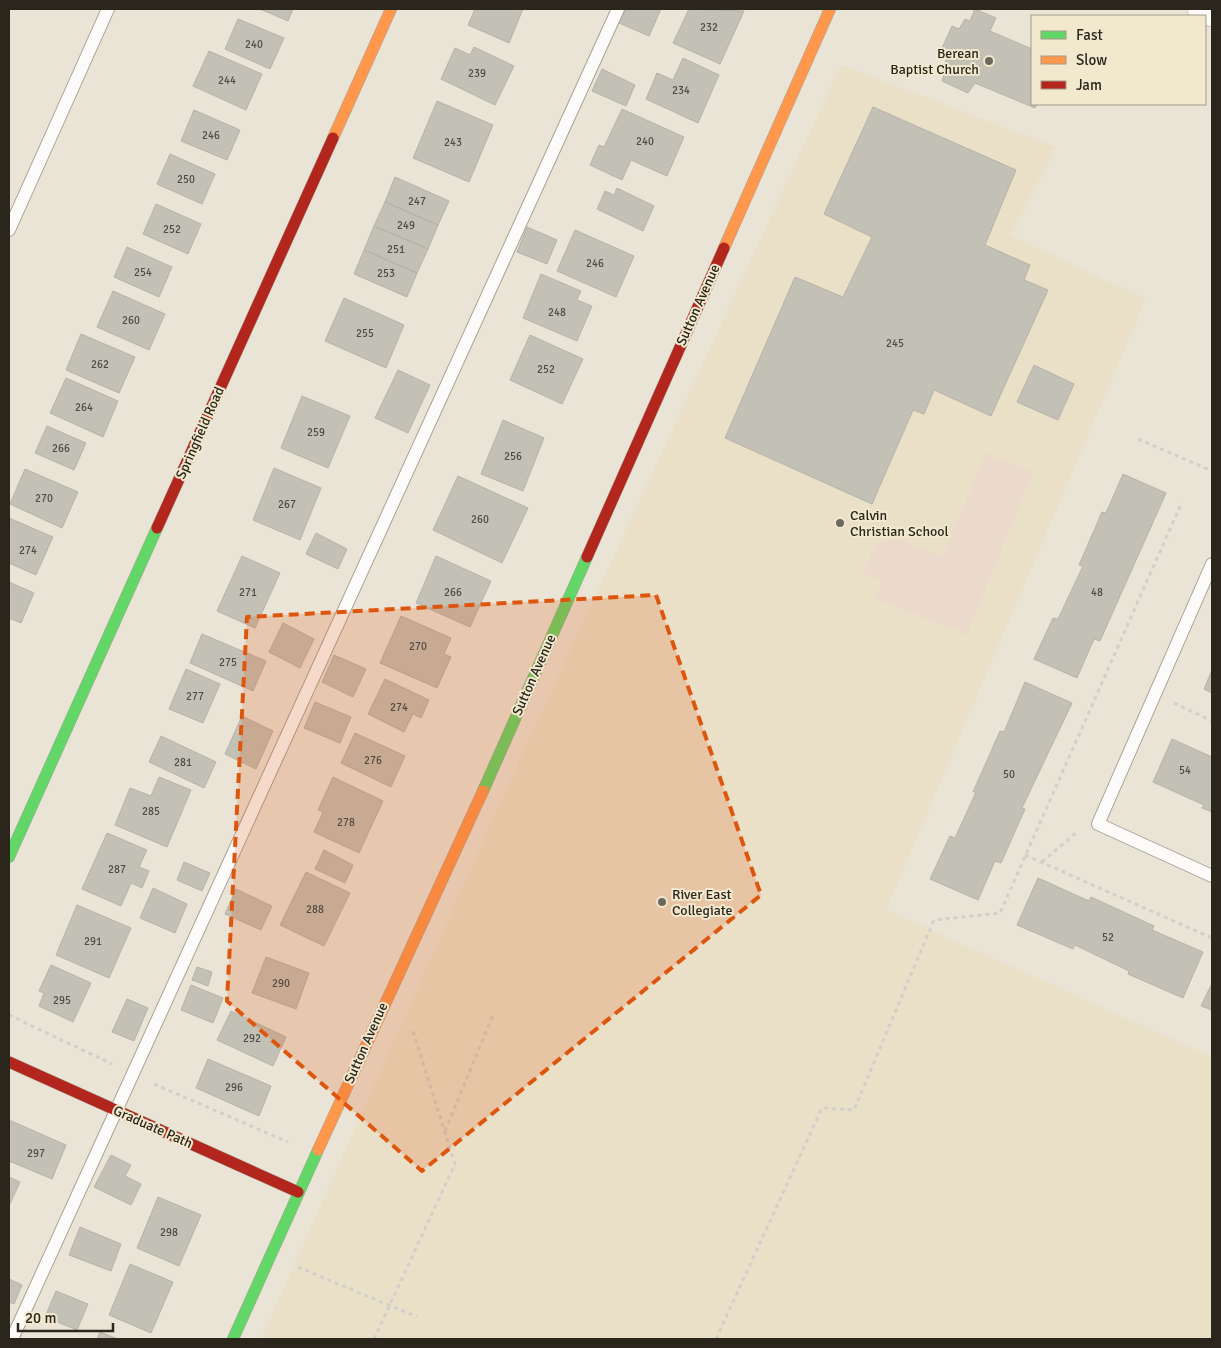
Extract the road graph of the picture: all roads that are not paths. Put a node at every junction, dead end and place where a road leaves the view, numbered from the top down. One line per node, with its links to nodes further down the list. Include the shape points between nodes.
1 (108, 9): 7 (lane)
2 (391, 9): 9 (street, Springfield Road)
3 (618, 9): 12 (lane)
4 (830, 9): 13 (street, Sutton Avenue, via 464,832)
5 (1200, 9): 6 (street)
6 (1212, 14)
7 (9, 230)
8 (1212, 564): 10 (lane, via 1098,824)
9 (9, 857)
10 (1212, 876)
11 (9, 1062): 12 (street, Graduate Path)
12 (115, 1110): 13 (street, Graduate Path); 14 (lane)
13 (298, 1192): 15 (street, Sutton Avenue)
14 (12, 1339)
15 (233, 1339)

